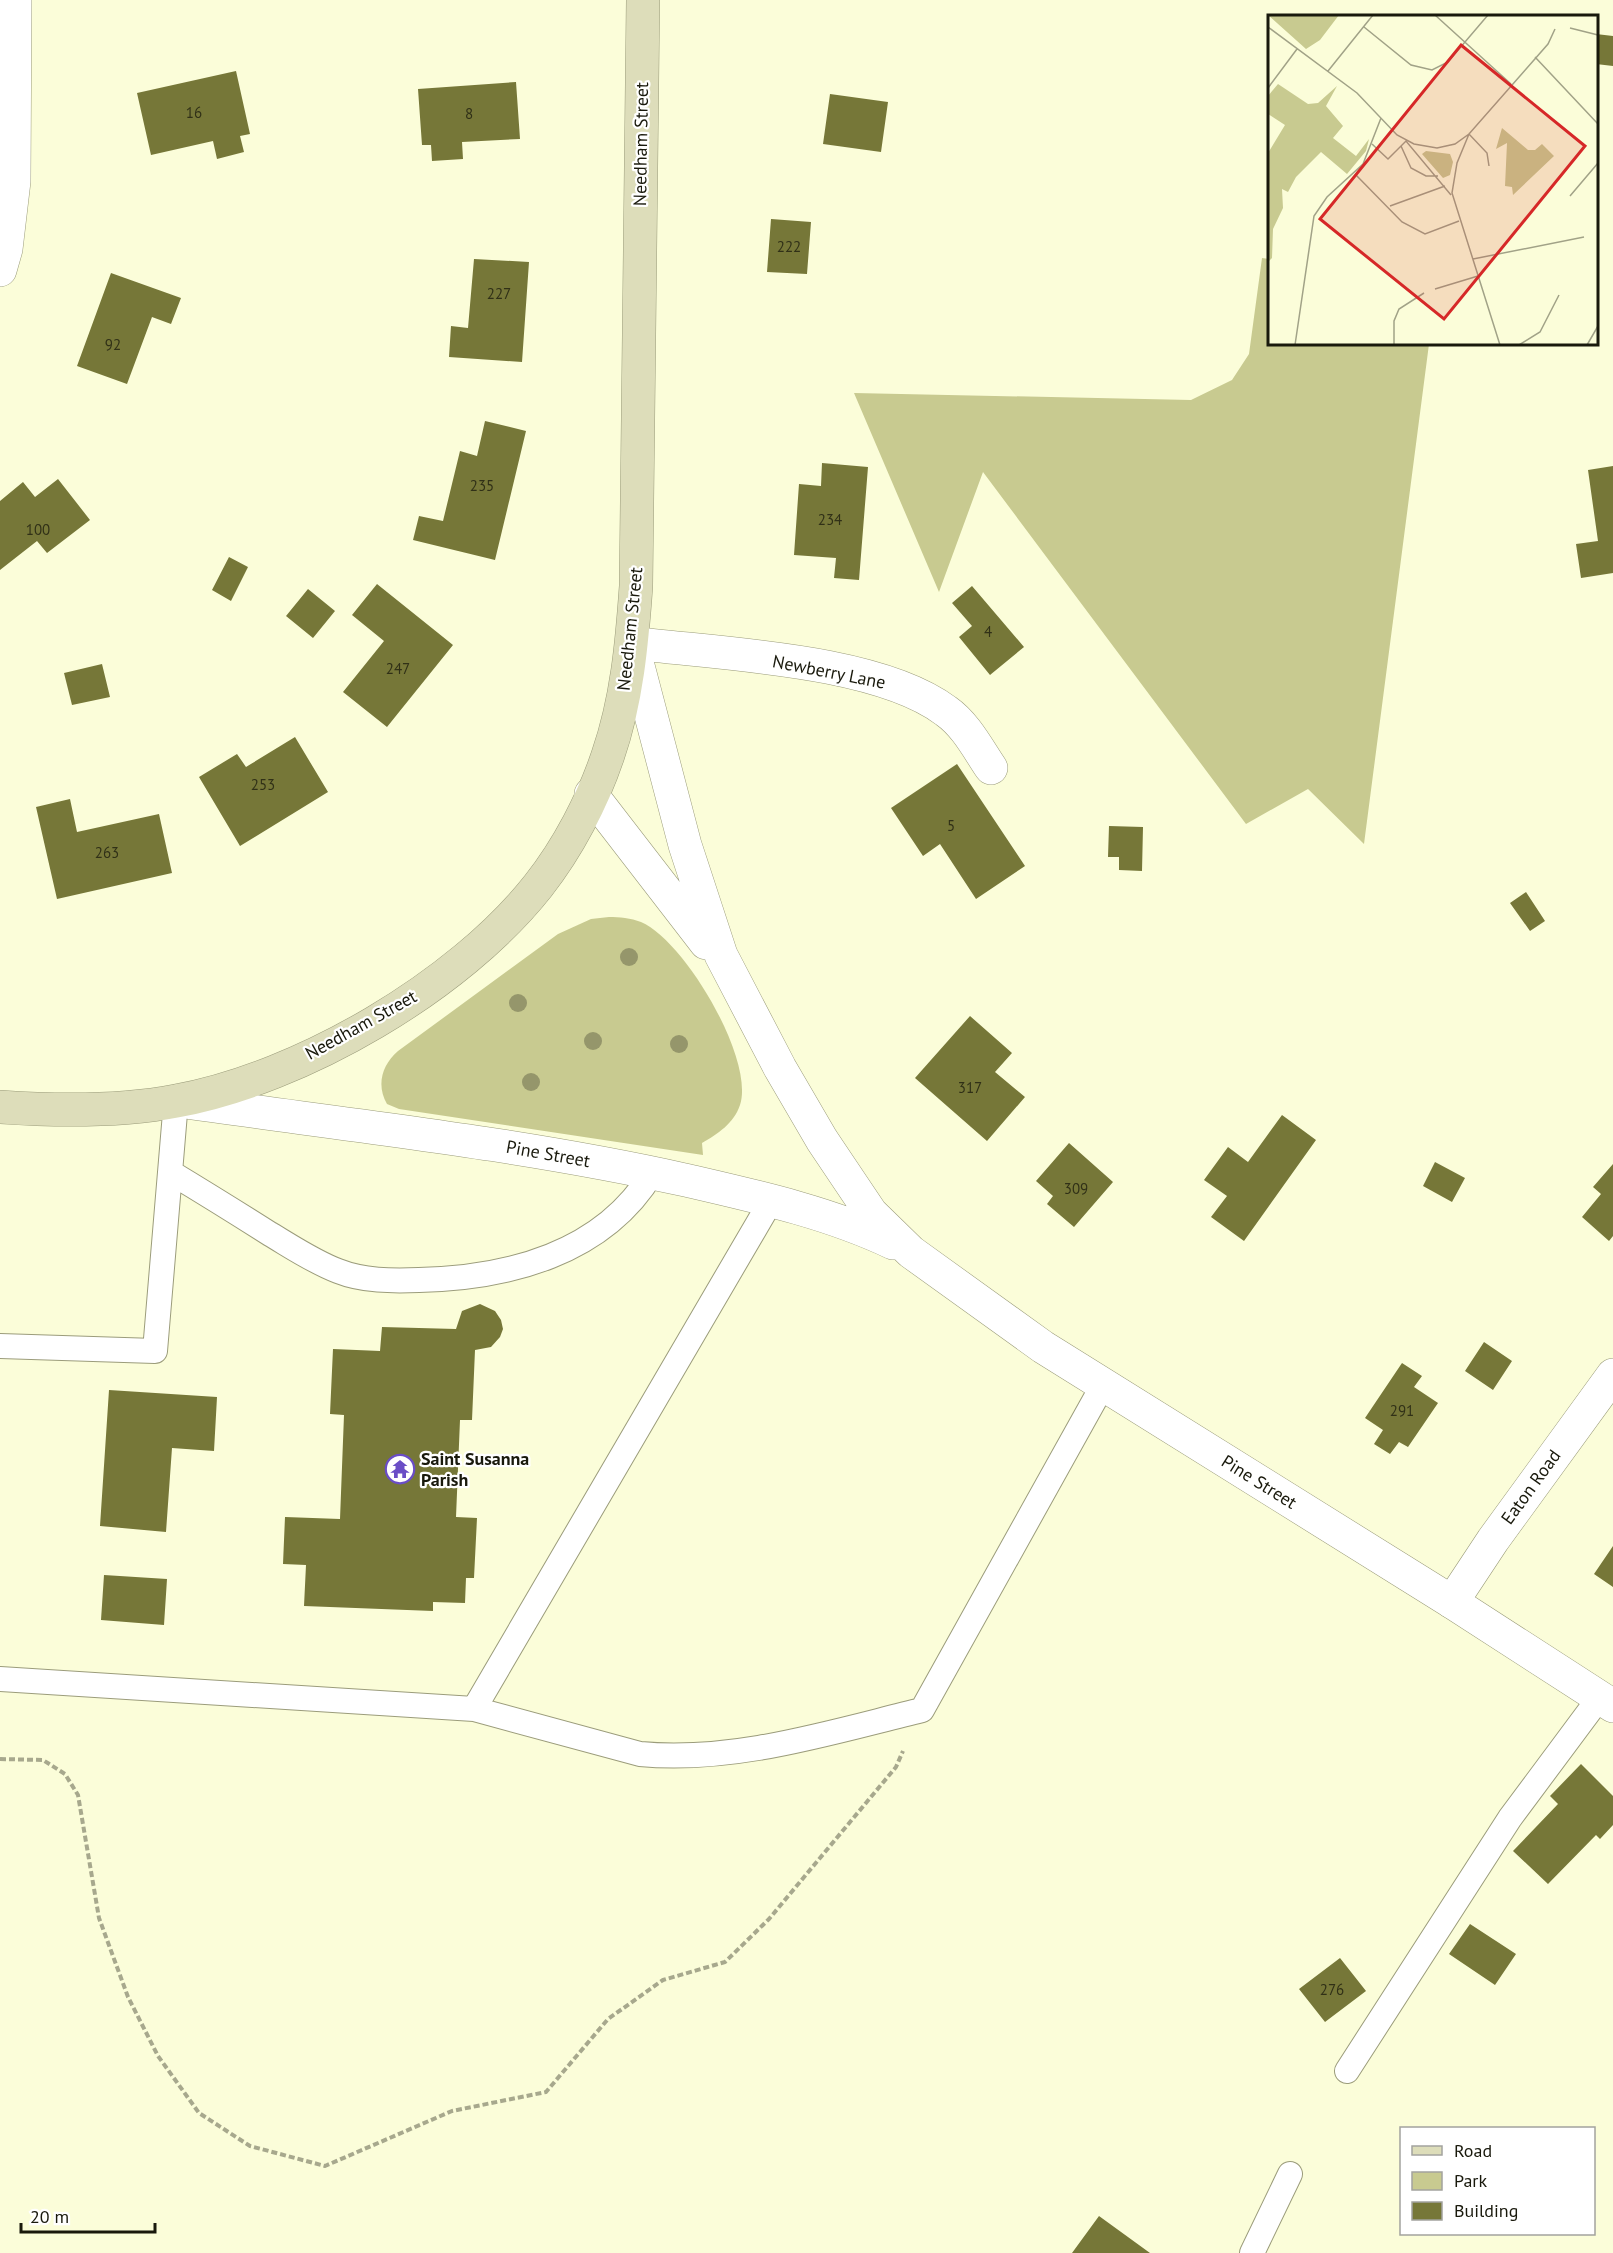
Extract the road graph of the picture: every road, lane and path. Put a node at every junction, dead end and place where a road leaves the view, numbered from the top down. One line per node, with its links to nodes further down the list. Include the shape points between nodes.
1 (15, 0): 3 (street, via 14,181)
2 (643, 0): 4 (main road, Needham Street, via 636,586)
3 (0, 270)
4 (632, 643): 5 (street, Newberry Lane, via 798,664 886,681 929,699 948,712); 6 (main road, Needham Street, via 608,756); 7 (street, Pine Street, via 692,871)
5 (992, 768)
6 (591, 794): 7 (street, Pine Street); 8 (main road, Needham Street, via 569,839 539,885 505,923 441,977 388,1013 301,1060)
7 (734, 984): 13 (street, Pine Street, via 837,1167 871,1213)
8 (176, 1101): 9 (main road, Needham Street, via 77,1110); 10 (lane); 11 (street, Pine Street, via 543,1152)
9 (0, 1107)
10 (170, 1172): 11 (lane, via 314,1260 340,1272 394,1281 497,1273 560,1254 610,1222 642,1190); 14 (lane, via 155,1351)
11 (652, 1173): 12 (street, Pine Street)
12 (771, 1201): 13 (street, Pine Street, via 852,1227); 20 (lane)
13 (911, 1252): 16 (street, Pine Street, via 999,1317)
14 (0, 1346)
15 (1613, 1375): 17 (street, Eaton Road)
16 (1103, 1385): 17 (street, Pine Street); 21 (lane)
17 (1452, 1602): 19 (street, Pine Street)
18 (0, 1679): 20 (lane)
19 (1606, 1701): 23 (lane, via 1510,1818)
20 (474, 1709): 21 (lane, via 640,1754 665,1756 733,1751)
21 (922, 1710): 22 (path, via 896,1767 769,1919 725,1962 663,1980 608,2019 546,2092 452,2111 325,2166 250,2146 199,2113 158,2056 128,1997 99,1918 78,1795 65,1774 43,1760)
22 (0, 1759)
23 (1347, 2071)
24 (1290, 2174): 25 (lane)
25 (1252, 2253)

